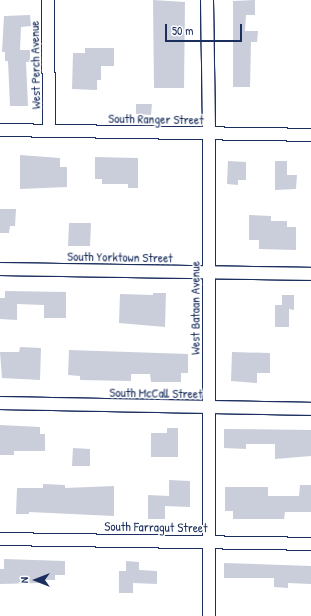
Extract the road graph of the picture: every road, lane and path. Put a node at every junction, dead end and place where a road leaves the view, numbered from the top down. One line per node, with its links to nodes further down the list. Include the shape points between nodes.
1 (48, 0): 4 (street, West Perch Avenue)
2 (206, 0): 5 (street, West Bataan Avenue)
3 (0, 130): 4 (street, South Ranger Street)
4 (49, 131): 5 (street, South Ranger Street)
5 (209, 134): 6 (street, South Ranger Street); 8 (street, West Bataan Avenue)
6 (311, 135)
7 (0, 269): 8 (street, South Yorktown Street)
8 (209, 273): 9 (street, South Yorktown Street); 11 (street, West Bataan Avenue)
9 (311, 274)
10 (0, 404): 11 (street, South McCall Street)
11 (208, 408): 12 (street, South McCall Street); 14 (street, West Bataan Avenue)
12 (311, 409)
13 (0, 539): 14 (street, South Farragut Street)
14 (208, 542): 15 (street, South Farragut Street); 16 (street, West Bataan Avenue)
15 (311, 544)
16 (209, 616)

